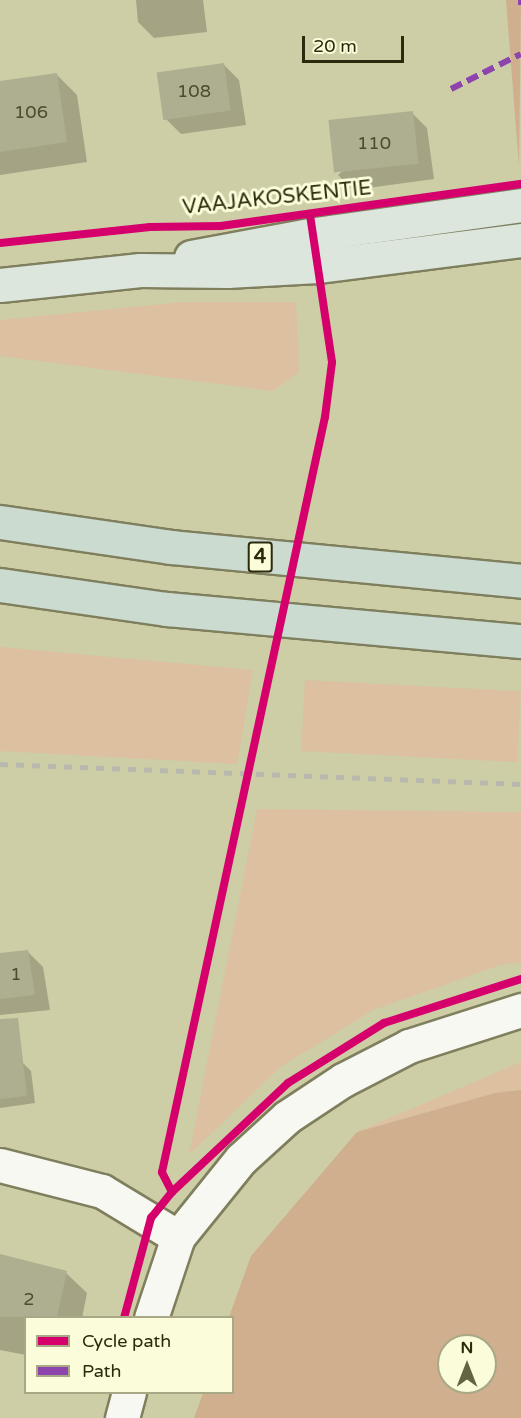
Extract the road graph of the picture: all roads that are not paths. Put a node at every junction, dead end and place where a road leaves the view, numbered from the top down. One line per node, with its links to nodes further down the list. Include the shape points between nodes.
1 (521, 205): 3 (main road, VAAJAKOSKENTIE, via 315,234)
2 (521, 240): 3 (main road, VAAJAKOSKENTIE, via 318,266)
3 (140, 270): 4 (main road, VAAJAKOSKENTIE)
4 (0, 285)
5 (0, 522): 6 (highway, 4, via 171,548)
6 (521, 581)
7 (0, 585): 8 (highway)
8 (47, 593): 9 (highway); 10 (highway, via 364,630)
9 (0, 600)
10 (521, 641)
11 (521, 1010): 13 (street, via 409,1046 296,1111 241,1159)
12 (0, 1165): 13 (street, via 102,1191)
13 (178, 1237): 14 (street)
14 (151, 1316)
15 (128, 1394): 16 (street)
16 (122, 1418)

